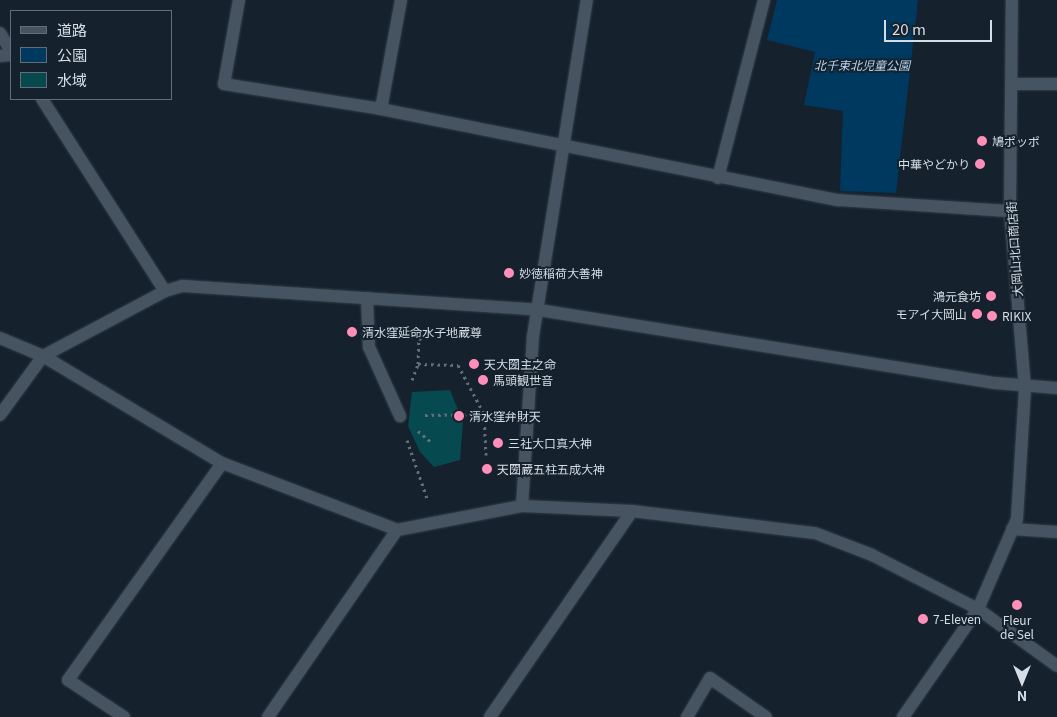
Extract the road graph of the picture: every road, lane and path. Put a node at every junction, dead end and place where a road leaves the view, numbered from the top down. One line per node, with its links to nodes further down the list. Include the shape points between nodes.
1 (239, 0): 11 (street, via 224,84)
2 (401, 0): 11 (street)
3 (587, 0): 12 (street)
4 (764, 0): 13 (street)
5 (1012, 0): 8 (street, 大岡山北口商店街)
6 (0, 33): 7 (street)
7 (10, 49)
8 (1012, 84): 9 (street); 14 (street, 大岡山北口商店街)
9 (1057, 84)
10 (43, 100): 15 (street)
11 (381, 109): 12 (street)
12 (565, 146): 13 (street); 17 (street)
13 (718, 178): 14 (street, via 838,200)
14 (1010, 211): 21 (street, 大岡山北口商店街)
15 (166, 291): 16 (street, via 182,286); 19 (street)
16 (367, 298): 17 (street); 25 (street, via 369,347)
17 (539, 310): 21 (street); 29 (street, via 533,336)
18 (0, 338): 19 (street)
19 (43, 356): 24 (street); 28 (street)
20 (418, 364): 23 (path, via 458,365)
21 (1025, 388): 22 (street); 31 (street, 大岡山北口商店街, via 1017,520)
22 (1057, 388)
23 (484, 414): 26 (path); 27 (path)
24 (0, 415)
25 (400, 416)
26 (416, 416)
27 (486, 455)
28 (222, 462): 32 (street); 36 (street, via 68,680)
29 (522, 506): 30 (street); 32 (street)
30 (632, 511): 34 (street, via 815,533 872,555); 38 (street)
31 (1012, 529): 33 (street); 34 (street, 大岡山北口商店街)
32 (397, 530): 37 (street)
33 (1057, 532)
34 (978, 609): 35 (street); 41 (street, 大岡山北口商店街)
35 (1057, 666)
36 (124, 717)
37 (268, 717)
38 (490, 717)
39 (687, 717): 40 (street, via 710,678)
40 (766, 717)
41 (903, 717)

